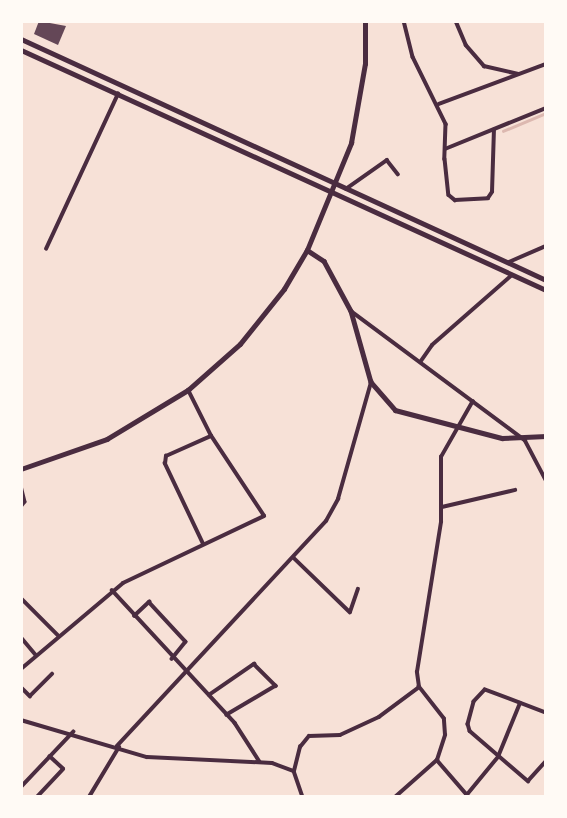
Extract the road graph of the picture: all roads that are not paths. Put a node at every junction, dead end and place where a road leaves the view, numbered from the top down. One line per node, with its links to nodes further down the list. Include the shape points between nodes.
1 (365, 21): 14 (street, via 360,102)
2 (404, 21): 9 (street, via 413,57)
3 (456, 21): 7 (street, via 466,45 484,66)
4 (21, 39): 14 (main road)
5 (21, 50): 8 (main road)
6 (546, 64): 7 (street)
7 (519, 74): 9 (street)
8 (118, 94): 16 (main road); 18 (street)
9 (439, 104): 12 (street, via 446,124)
10 (546, 108): 11 (street)
11 (494, 130): 12 (street); 12 (street, via 488,198 455,200 449,195)
12 (445, 149)
13 (398, 174): 15 (street, via 387,160)
14 (336, 185): 15 (main road); 16 (street)
15 (346, 189): 20 (main road)
16 (333, 193): 19 (street); 21 (main road)
17 (546, 246): 20 (street)
18 (46, 249)
19 (307, 250): 24 (street, via 324,261); 27 (street, via 292,278 240,344)
20 (508, 262): 22 (main road)
21 (512, 275): 23 (main road); 25 (street, via 432,345)
22 (546, 281)
23 (546, 290)
24 (351, 311): 25 (street); 26 (street)
25 (421, 361): 28 (street)
26 (371, 382): 29 (street, via 395,410); 40 (street, via 338,499)
27 (188, 390): 30 (street); 33 (street, via 115,436)
28 (473, 401): 29 (street); 32 (street)
29 (455, 427): 32 (street); 38 (street, via 441,457)
30 (211, 436): 39 (street, via 166,456 165,464); 39 (street, via 264,516)
31 (546, 436): 32 (street)
32 (525, 440): 34 (street)
33 (21, 470)
34 (546, 480)
35 (21, 486): 37 (street, via 25,502)
36 (515, 490): 38 (street)
37 (21, 507)
38 (442, 507): 53 (street, via 417,671)
39 (203, 544): 42 (street)
40 (294, 558): 41 (street, via 350,612); 50 (street)
41 (358, 589)
42 (112, 590): 44 (street); 45 (street)
43 (21, 598): 45 (street)
44 (134, 616): 48 (street); 48 (street, via 149,602 186,642)
45 (58, 635): 47 (street)
46 (21, 637): 47 (street)
47 (36, 655): 49 (street)
48 (172, 659): 50 (street)
49 (21, 669)
50 (186, 673): 54 (street); 60 (street)
51 (52, 674): 52 (street, via 30,696)
52 (21, 687)
53 (419, 687): 63 (street, via 446,727); 66 (street, via 379,717 340,734 309,736)
54 (209, 695): 57 (street); 57 (street, via 254,664 276,686)
55 (520, 703): 56 (street); 62 (street); 62 (street, via 485,690 474,702 470,731)
56 (546, 713)
57 (227, 715): 65 (street)
58 (21, 720): 59 (street)
59 (73, 732): 60 (street); 61 (street)
60 (118, 746): 65 (street, via 147,757); 70 (street)
61 (50, 757): 67 (street); 69 (street, via 63,769)
62 (498, 757): 64 (street, via 528,781); 68 (street)
63 (436, 760): 68 (street); 74 (street)
64 (546, 761)
65 (260, 762): 66 (street)
66 (294, 771): 71 (street)
67 (21, 787)
68 (467, 796)
69 (37, 797)
70 (89, 797)
71 (303, 797)
72 (313, 797): 73 (street)
73 (328, 797)
74 (395, 797)

